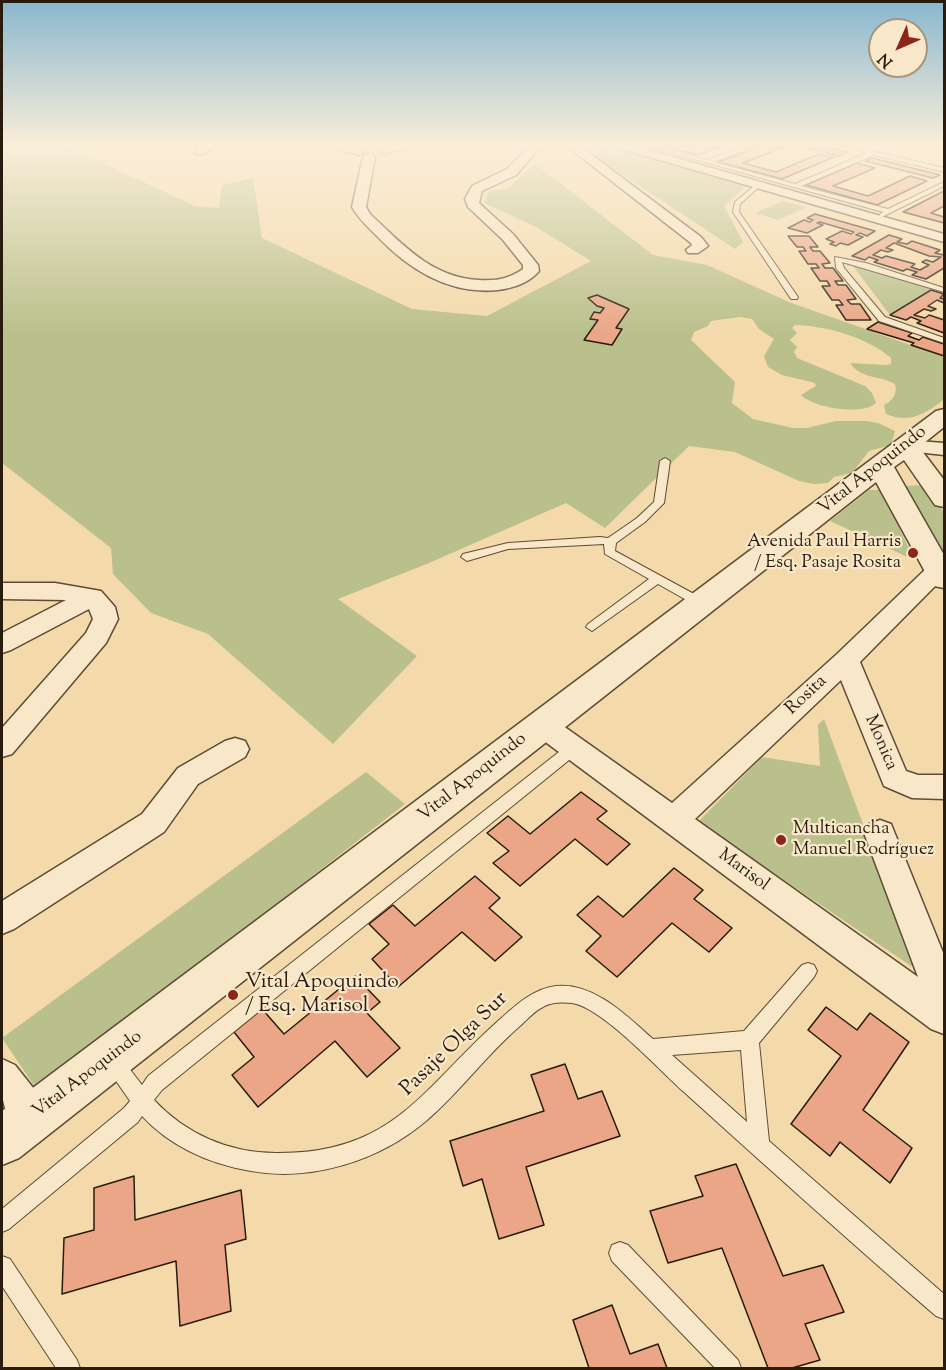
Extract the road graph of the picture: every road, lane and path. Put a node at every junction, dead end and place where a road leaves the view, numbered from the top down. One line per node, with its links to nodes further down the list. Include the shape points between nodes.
1 (360, 208): 2 (street, via 423,269 448,279 489,286 527,275 531,265)
2 (477, 208)
3 (654, 208): 11 (street, via 696,240 701,246)
4 (736, 208): 13 (lane)
5 (847, 208): 9 (street)
6 (873, 208): 8 (lane)
7 (898, 208): 8 (lane)
8 (890, 212): 9 (lane)
9 (876, 218): 10 (street)
10 (945, 238)
11 (693, 250)
12 (945, 290): 14 (lane, via 838,259 840,268 882,319)
13 (794, 297)
14 (945, 340)
15 (945, 416): 17 (street, Vital Apoquindo)
16 (945, 449): 17 (street)
17 (893, 456): 19 (street, via 921,464); 22 (street); 26 (street, Vital Apoquindo)
18 (665, 461): 20 (lane, via 659,503)
19 (945, 500)
20 (610, 542): 21 (lane, via 508,546); 23 (lane, via 609,552)
21 (467, 556)
22 (942, 574): 29 (street, Rosita)
23 (658, 579): 26 (lane); 27 (lane)
24 (2, 591): 25 (street, via 81,593)
25 (92, 597): 28 (street); 31 (street, via 104,608 103,630)
26 (701, 603): 30 (street, Vital Apoquindo)
27 (592, 627)
28 (2, 645)
29 (846, 660): 34 (street, Monica, via 894,778 917,788); 35 (street, Rosita)
30 (542, 725): 32 (street, Marisol); 42 (street, Vital Apoquindo)
31 (2, 746)
32 (574, 748): 35 (street, Marisol); 44 (lane, via 155,1083)
33 (235, 749): 37 (street, via 188,776 153,823)
34 (945, 787)
35 (674, 820): 39 (street, Marisol)
36 (880, 833): 39 (street, via 937,981)
37 (2, 919)
38 (808, 971): 40 (lane)
39 (933, 1009)
40 (749, 1040): 41 (lane); 47 (lane)
41 (650, 1048): 44 (lane, Pasaje Olga Sur, via 586,999 562,994 549,996 536,1001 501,1031 417,1115 393,1132 365,1146 306,1163 265,1163 217,1154 170,1128); 47 (lane, Pasaje Olga Sur)
42 (110, 1059): 44 (lane, Pasaje Olga Sur); 45 (street, Vital Apoquindo)
43 (2, 1078): 45 (street)
44 (142, 1101): 48 (lane, via 131,1115)
45 (32, 1118): 46 (street, Vital Apoquindo)
46 (2, 1141)
47 (759, 1145): 51 (lane, Pasaje Olga Sur)
48 (2, 1222)
49 (620, 1253): 53 (lane)
50 (2, 1267): 52 (lane)
51 (945, 1308)
52 (69, 1368)
53 (730, 1368)

